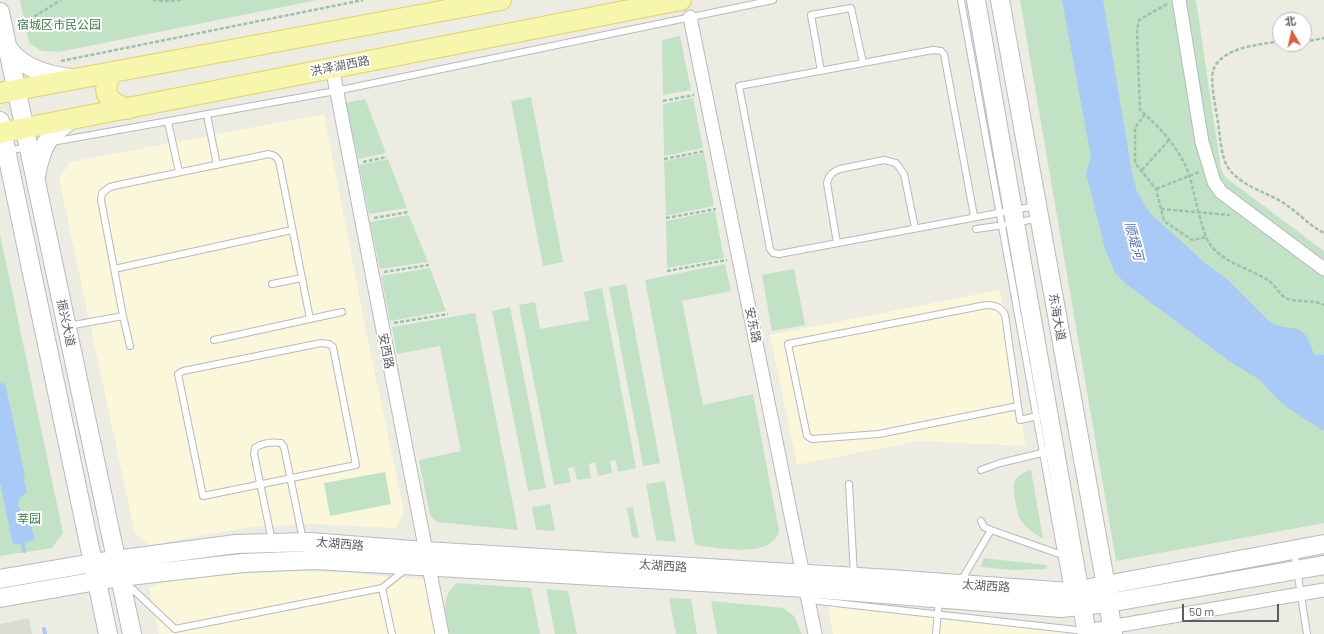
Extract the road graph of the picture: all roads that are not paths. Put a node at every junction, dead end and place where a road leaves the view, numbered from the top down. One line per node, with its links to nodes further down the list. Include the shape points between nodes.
1 (501, 0): 13 (main road)
2 (773, 0): 7 (lane)
3 (961, 0): 27 (lane)
4 (976, 0): 27 (street, 东海大道)
5 (1000, 0): 24 (street, 东海大道)
6 (1179, 0): 34 (street, via 1202,142 1214,182 1221,192)
7 (685, 8): 11 (main road, 洪泽湖西路); 16 (lane); 68 (street, 安东路, via 705,92)
8 (5, 17): 9 (street, 振兴大道)
9 (8, 48): 14 (street, via 22,63 37,71 50,76); 15 (street, 振兴大道)
10 (863, 63): 12 (lane); 12 (lane, via 851,8 811,15); 26 (lane, via 933,50 944,54)
11 (332, 67): 16 (street, 安西路); 17 (main road, 洪泽湖西路)
12 (820, 71): 32 (lane, via 739,86 770,249 773,253 779,254)
13 (113, 72): 14 (main road); 17 (main road, via 106,87 107,94 115,104)
14 (74, 79): 15 (main road)
15 (8, 91): 20 (street, 振兴大道)
16 (336, 91): 18 (lane); 60 (street, 安西路)
17 (127, 109): 20 (main road, 洪泽湖西路, via 72,119)
18 (207, 114): 19 (lane); 22 (lane)
19 (168, 122): 20 (lane); 23 (lane)
20 (34, 142): 21 (main road, 洪泽湖西路); 25 (street, 振兴大道, via 35,177)
21 (1, 143): 28 (street, 振兴大道)
22 (217, 165): 23 (lane); 30 (lane, via 269,154 276,156)
23 (179, 172): 33 (lane, via 110,187 102,193 101,200)
24 (1038, 212): 27 (lane); 27 (lane); 71 (street, 东海大道)
25 (43, 215): 28 (street, via 31,212); 40 (street, 振兴大道)
26 (974, 216): 27 (lane); 29 (lane)
27 (1007, 217): 31 (lane); 44 (lane); 45 (street, 东海大道)
28 (21, 219): 48 (street, 振兴大道)
29 (915, 228): 32 (lane); 32 (lane, via 904,174 896,163 884,160 840,169 829,176 827,183)
30 (292, 230): 33 (lane); 35 (lane)
31 (976, 230)
32 (837, 243)
33 (114, 268): 38 (lane)
34 (1324, 269)
35 (302, 278): 36 (lane); 39 (lane)
36 (272, 284)
37 (342, 312): 39 (lane)
38 (123, 316): 40 (lane); 42 (lane)
39 (310, 319): 41 (lane)
40 (67, 327): 46 (street, 振兴大道)
41 (214, 340)
42 (130, 346)
43 (1018, 406): 43 (lane, via 879,434 812,439 807,436 788,344 986,305 996,306 1005,315); 44 (lane, via 1020,420)
44 (1036, 416): 45 (lane)
45 (1049, 452): 47 (lane); 58 (street, 东海大道)
46 (97, 467): 48 (street, via 94,475 86,481 79,479); 59 (street, 振兴大道)
47 (981, 470)
48 (73, 471): 59 (street, 振兴大道)
49 (291, 478): 50 (lane); 50 (lane, via 281,443 259,445 255,448 254,454); 50 (lane, via 356,466 332,347 329,344 321,343 178,374 203,496); 54 (lane)
50 (260, 484): 55 (lane)
51 (849, 484): 64 (lane)
52 (981, 521): 53 (lane, via 984,527)
53 (991, 530): 58 (lane); 67 (lane)
54 (303, 542): 55 (street, 太湖西路); 60 (street, 太湖西路)
55 (272, 543): 59 (street, 太湖西路, via 236,544)
56 (1324, 544): 57 (street, 太湖西路)
57 (1294, 550): 63 (lane); 71 (street, 太湖西路)
58 (1068, 557): 73 (street, 东海大道)
59 (103, 558): 62 (street, 太湖西路, via 243,563 315,560); 65 (street, 太湖西路); 66 (street, 太湖西路); 66 (street, 振兴大道); 77 (lane); 80 (street, 振兴大道)
60 (427, 559): 62 (street, 太湖西路); 68 (street, 太湖西路); 82 (street, 安西路)
61 (1324, 565): 63 (street, 太湖西路)
62 (410, 566): 69 (lane)
63 (1297, 570): 71 (street, 太湖西路); 72 (lane)
64 (854, 577): 67 (street, 太湖西路); 68 (street, 太湖西路)
65 (0, 579)
66 (96, 581): 74 (street, 太湖西路); 79 (street, 振兴大道)
67 (959, 584): 73 (street, 太湖西路)
68 (806, 587): 75 (street, 太湖西路); 83 (street, 安东路)
69 (382, 588): 77 (lane); 81 (lane)
70 (1324, 590): 72 (street)
71 (1107, 594): 73 (street, 太湖西路); 76 (street, 东海大道)
72 (1301, 594): 76 (street); 85 (lane)
73 (1077, 596): 75 (street, 太湖西路, via 1061,608); 78 (street, 东海大道)
74 (0, 598)
75 (939, 607): 78 (lane); 84 (lane)
76 (1112, 630): 78 (street)
77 (176, 631)
78 (1087, 633)
79 (108, 634)
80 (132, 634)
81 (392, 634)
82 (442, 634)
83 (815, 634)
84 (936, 634)
85 (1307, 634)

